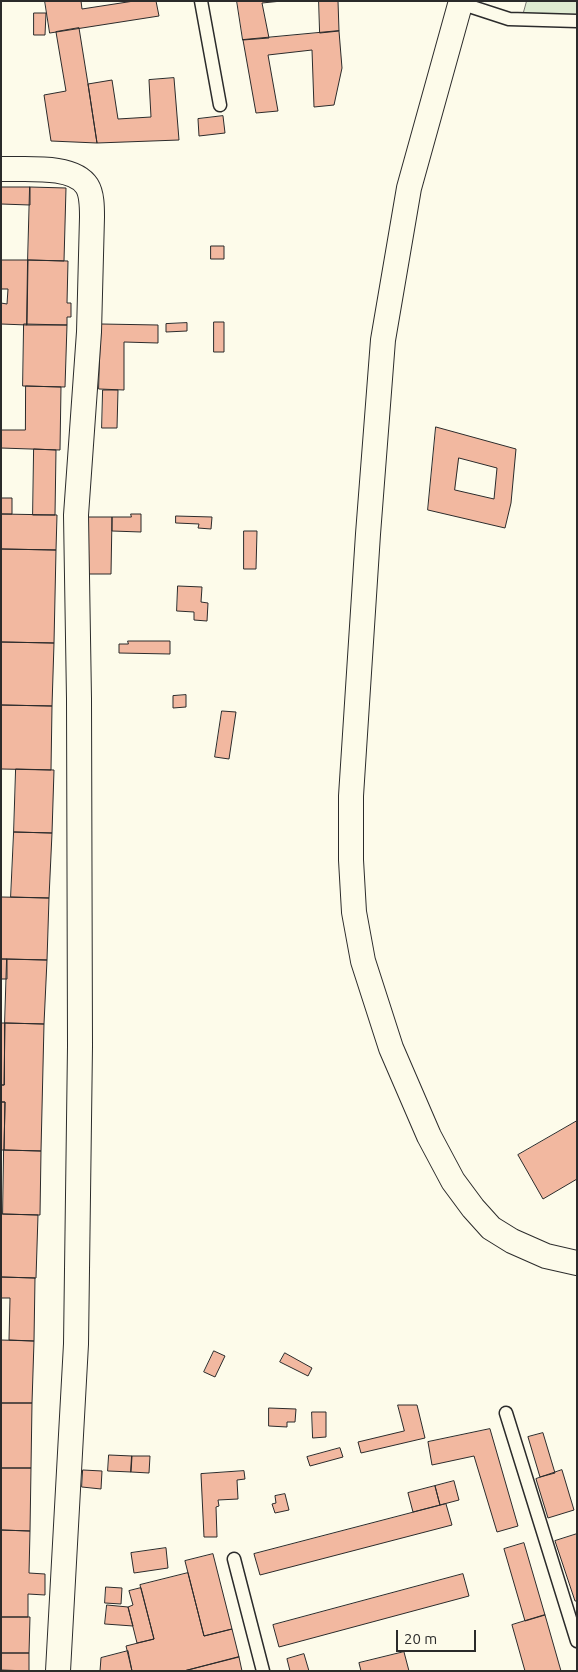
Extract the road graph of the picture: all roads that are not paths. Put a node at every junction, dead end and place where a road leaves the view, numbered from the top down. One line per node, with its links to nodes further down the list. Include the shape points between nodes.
1 (202, 1): 4 (lane)
2 (461, 2): 3 (lane, via 509,19); 6 (street, via 409,188 383,340 351,796 354,912 362,961 391,1048 429,1136 454,1181 491,1228 546,1256)
3 (577, 20)
4 (220, 105)
5 (1, 169): 10 (street, via 55,170 80,178 87,186 92,216 89,332 76,515 80,1017 76,1344)
6 (577, 1263)
7 (506, 1413): 9 (lane)
8 (234, 1559): 11 (lane)
9 (577, 1641)
10 (58, 1671)
11 (263, 1671)

